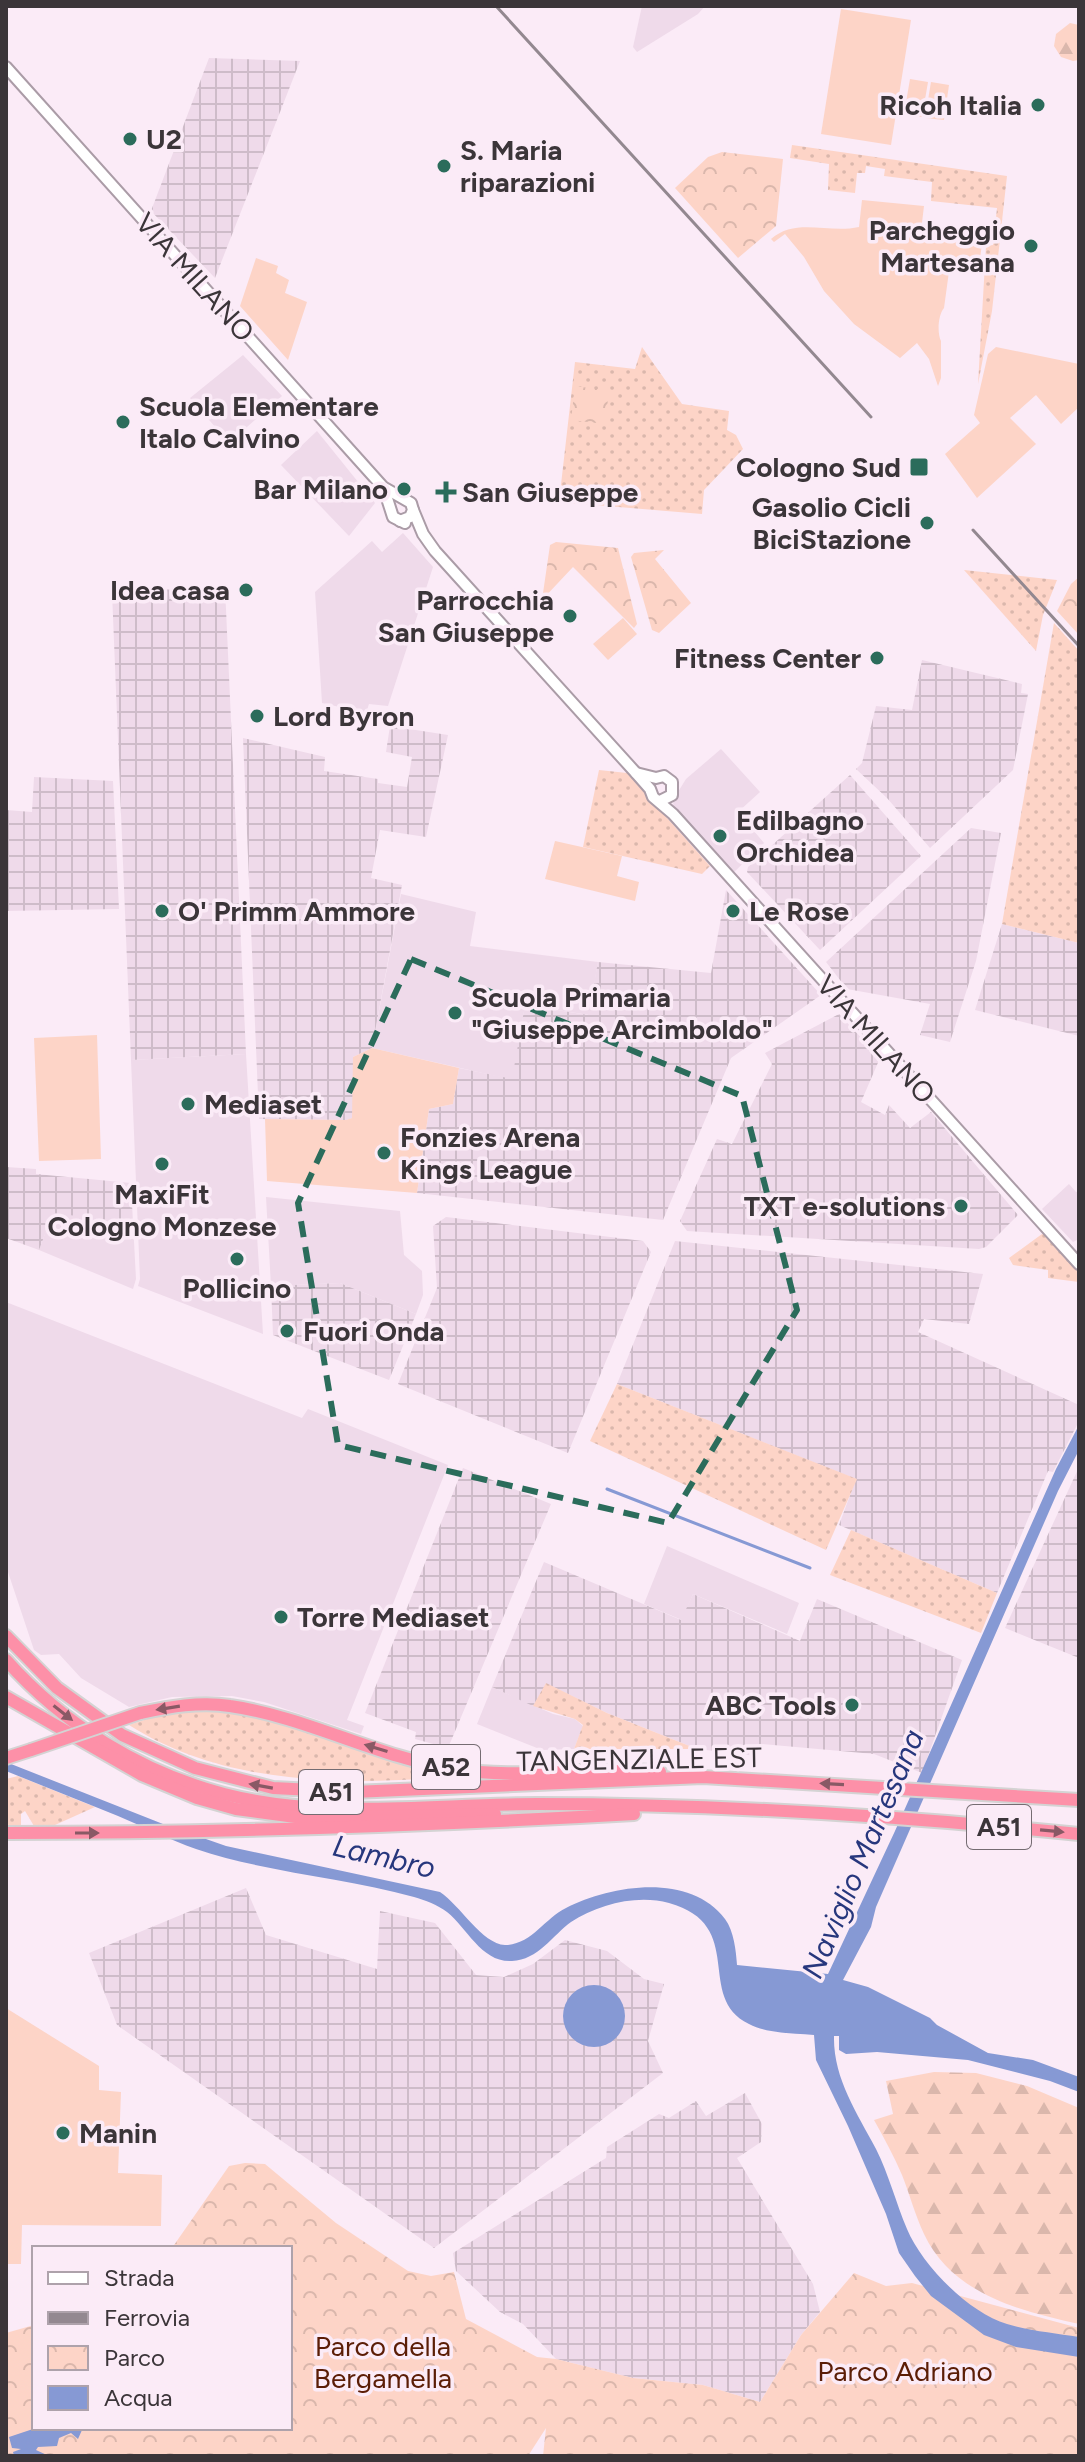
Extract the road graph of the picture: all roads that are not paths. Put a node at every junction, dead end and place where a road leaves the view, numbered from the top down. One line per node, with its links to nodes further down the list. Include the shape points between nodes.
1 (6, 67): 2 (main road, VIA MILANO)
2 (383, 487): 3 (main road, VIA MILANO); 4 (main road, VIA MILANO)
3 (402, 499): 4 (main road); 5 (main road, VIA MILANO)
4 (391, 507): 6 (main road, VIA MILANO)
5 (413, 510): 6 (main road); 7 (main road, VIA MILANO)
6 (400, 521): 7 (main road, VIA MILANO)
7 (423, 534): 8 (main road, VIA MILANO)
8 (635, 772): 9 (main road); 10 (main road, VIA MILANO)
9 (656, 778): 10 (main road); 11 (main road, VIA MILANO, via 672,782 674,791)
10 (650, 789): 11 (main road, VIA MILANO, via 653,797)
11 (665, 799): 12 (main road, VIA MILANO)
12 (1079, 1264)
13 (6, 1636): 17 (highway, TANGENZIALE EST / A51, one-way to 13, via 342,1792 250,1784 173,1760 112,1729 57,1688)
14 (6, 1660): 19 (highway, TANGENZIALE EST / A51, one-way to 19, via 55,1708 114,1748 179,1779 247,1799 318,1808 538,1804)
15 (6, 1697): 20 (highway, via 151,1780 254,1812 314,1818)
16 (6, 1758): 17 (highway, A52, one-way to 16, bridge, via 644,1771 469,1771 229,1705 197,1704 140,1713)
17 (703, 1777): 18 (highway, TANGENZIALE EST / A51, one-way to 17)
18 (1079, 1800)
19 (720, 1809): 20 (highway, A52); 22 (highway, TANGENZIALE EST / A51, one-way to 22)
20 (667, 1812): 21 (highway, A52, one-way to 20, via 472,1823)
21 (6, 1833)
22 (1079, 1834)

